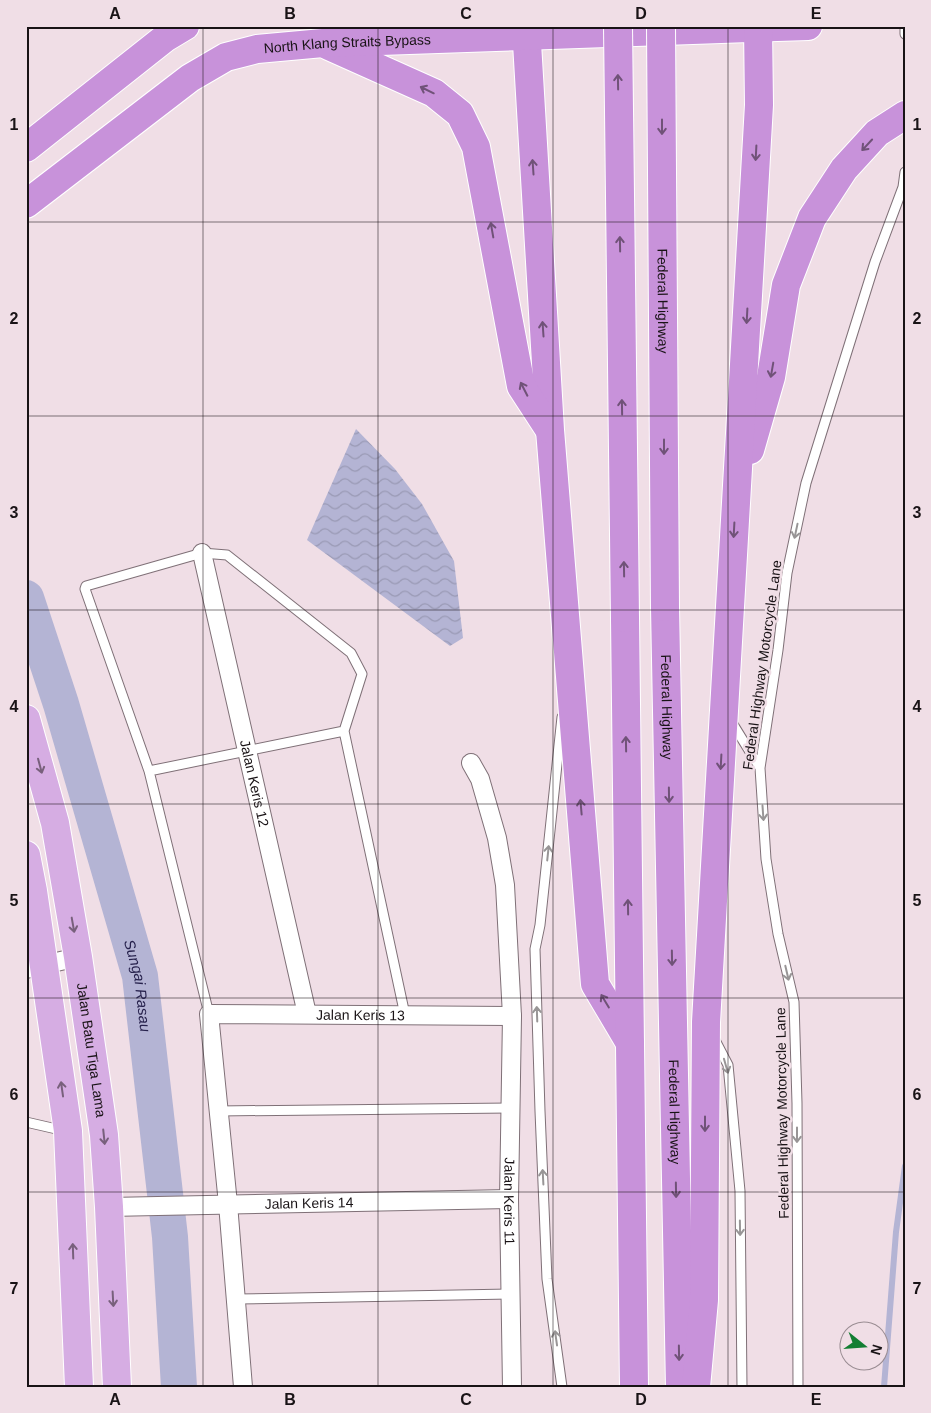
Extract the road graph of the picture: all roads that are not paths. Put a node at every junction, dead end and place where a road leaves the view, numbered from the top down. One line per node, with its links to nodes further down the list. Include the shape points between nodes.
1 (618, 26): 33 (highway, one-way to 1, bridge)
2 (661, 26): 49 (highway, Federal Highway, one-way to 49, bridge, via 665,607)
3 (808, 26): 5 (highway, North Klang Straits Bypass)
4 (905, 26): 8 (lane)
5 (758, 27): 7 (highway, North Klang Straits Bypass); 15 (highway, one-way to 15, via 759,105)
6 (173, 30): 11 (highway)
7 (526, 31): 9 (highway, North Klang Straits Bypass); 14 (highway, one-way to 7)
8 (905, 34)
9 (323, 43): 13 (highway, North Klang Straits Bypass, via 257,48 226,57 190,78); 14 (highway, one-way to 9, via 521,386 476,147 460,114 434,93)
10 (905, 114): 15 (highway, one-way to 15, via 878,133 844,169 812,218 786,285 771,377)
11 (26, 148)
12 (905, 172): 23 (lane, Federal Highway Motorcycle Lane, one-way to 23, via 903,187 875,262 806,483 787,573)
13 (26, 204)
14 (550, 430): 17 (highway)
15 (736, 500): 18 (highway, one-way to 18)
16 (202, 553): 20 (lane, via 227,555 351,653 362,674); 21 (street, Jalan Keris 12); 24 (lane, via 86,586 86,594)
17 (568, 654): 33 (highway, one-way to 17, via 595,984); 47 (lane, one-way to 17, via 548,1279 535,949)
18 (724, 710): 23 (lane); 32 (highway, one-way to 32)
19 (26, 719): 26 (main road, Jalan Batu Tiga Lama, one-way to 26, via 56,823)
20 (344, 731): 21 (lane); 30 (lane)
21 (247, 751): 24 (lane); 29 (street, Jalan Keris 12)
22 (471, 763): 31 (street, Jalan Keris 11, via 480,779 497,838 505,886)
23 (760, 768): 52 (lane, Federal Highway Motorcycle Lane, one-way to 52, via 766,859 778,934 794,1002)
24 (149, 771): 28 (lane)
25 (26, 855): 27 (main road)
26 (78, 957): 27 (street); 40 (main road, Jalan Batu Tiga Lama, one-way to 40, via 104,1135)
27 (35, 966): 37 (main road, one-way to 27)
28 (208, 1014): 29 (street, Jalan Keris 13); 35 (street)
29 (306, 1014): 30 (street, Jalan Keris 13)
30 (404, 1015): 31 (street, Jalan Keris 13)
31 (512, 1016): 34 (street, Jalan Keris 11)
32 (706, 1022): 50 (highway, one-way to 50, via 704,1300); 51 (lane, one-way to 51, via 728,1065 740,1191)
33 (630, 1043): 48 (highway)
34 (510, 1108): 35 (lane); 38 (street, Jalan Keris 11)
35 (218, 1111): 39 (street)
36 (26, 1122): 37 (lane)
37 (68, 1131): 43 (main road, one-way to 37)
38 (509, 1199): 39 (street, Jalan Keris 14); 41 (street, Jalan Keris 11)
39 (228, 1204): 40 (street, Jalan Keris 14); 42 (street)
40 (109, 1207): 44 (main road, Jalan Batu Tiga Lama, one-way to 44)
41 (510, 1294): 42 (lane); 46 (street, Jalan Keris 11)
42 (236, 1299): 45 (street)
43 (79, 1387)
44 (118, 1387)
45 (243, 1387)
46 (512, 1387)
47 (562, 1387)
48 (634, 1387)
49 (680, 1387)
50 (696, 1387)
51 (742, 1387)
52 (798, 1387)

